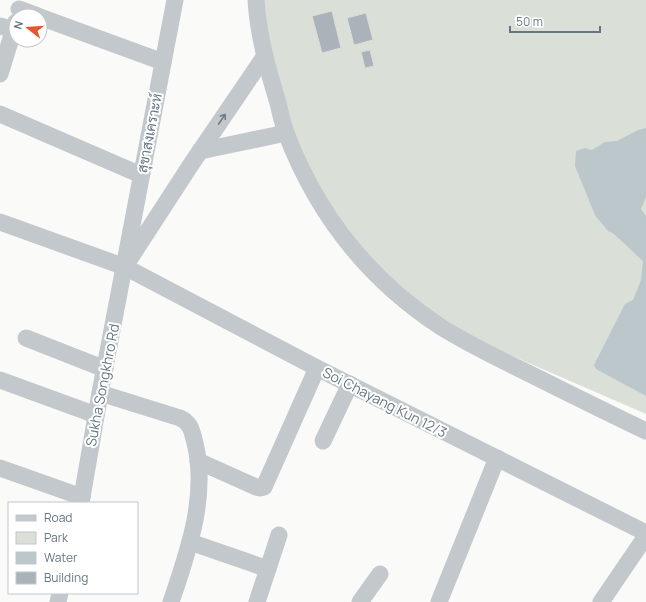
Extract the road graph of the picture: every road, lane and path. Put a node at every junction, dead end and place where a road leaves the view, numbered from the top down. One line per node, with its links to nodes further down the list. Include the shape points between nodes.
1 (175, 0): 6 (street, สุขาสงเคราะห์)
2 (256, 0): 5 (street)
3 (48, 19): 6 (street)
4 (8, 44): 7 (street)
5 (264, 57): 9 (street); 10 (street, one-way to 5)
6 (163, 62): 11 (street, สุขาสงเคราะห์)
7 (0, 74)
8 (0, 114): 11 (street)
9 (286, 133): 10 (street); 21 (street, via 308,181 334,226 382,281 412,306 474,346)
10 (200, 151): 13 (street)
11 (141, 175): 13 (street, สุขาสงเคราะห์)
12 (0, 222): 13 (street, Soi Chayang Kun 12/3)
13 (125, 267): 15 (street, Soi Chayang Kun 12/3); 16 (street, Sukha Songkhro Rd)
14 (26, 338): 16 (street)
15 (317, 368): 18 (street, Soi Chayang Kun 12/3); 24 (street, via 264,487 256,487)
16 (105, 369): 19 (street, Sukha Songkhro Rd)
17 (0, 380): 20 (street)
18 (350, 384): 22 (street); 23 (street, Soi Chayang Kun 12/3)
19 (100, 393): 20 (street, Sukha Songkhro Rd); 24 (street, via 188,422)
20 (96, 415): 26 (street, Sukha Songkhro Rd)
21 (646, 431)
22 (323, 441)
23 (497, 458): 28 (street, Soi Chayang Kun 12/3); 35 (street)
24 (198, 461): 29 (street, via 196,508)
25 (0, 468): 26 (street)
26 (81, 500)
27 (279, 535): 30 (street)
28 (646, 535): 36 (street)
29 (190, 542): 30 (street); 32 (street)
30 (268, 569): 33 (street)
31 (380, 574): 34 (street)
32 (170, 602)
33 (257, 602)
34 (360, 602)
35 (439, 602)
36 (601, 602)

